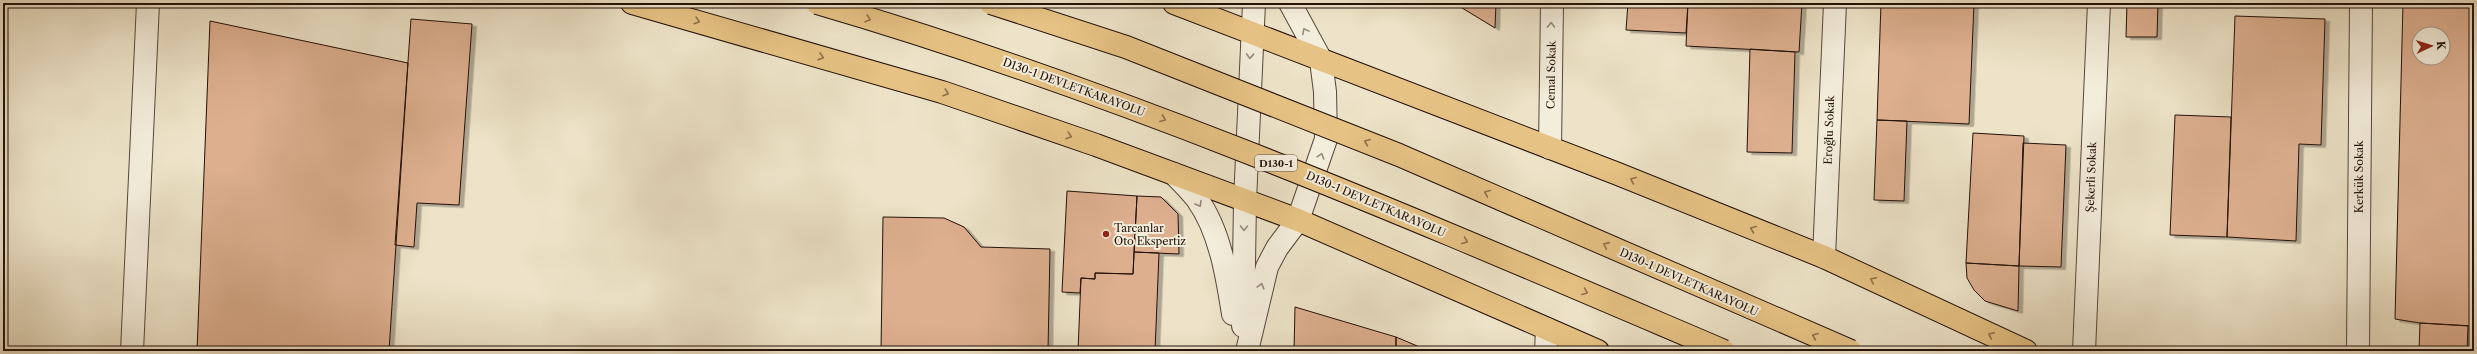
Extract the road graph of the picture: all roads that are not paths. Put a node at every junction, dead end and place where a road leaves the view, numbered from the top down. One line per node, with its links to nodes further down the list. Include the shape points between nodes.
1 (148, 3): 20 (street)
2 (632, 3): 15 (highway, one-way to 15, via 942,92)
3 (817, 3): 26 (highway, D130-1 DEVLETKARAYOLU / D130-1, one-way to 26, bridge, via 961,48 1112,100 1338,187)
4 (991, 3): 27 (highway, D130-1 DEVLETKARAYOLU, one-way to 4, bridge, via 1386,150 1126,47)
5 (1174, 3): 12 (highway)
6 (1254, 3): 12 (street)
7 (1290, 3): 13 (street, one-way to 7)
8 (1552, 3): 14 (street, Cemal Sokak, one-way to 8)
9 (1835, 3): 18 (street, Eroğlu Sokak)
10 (2099, 3): 29 (street, Şekerli Sokak)
11 (2361, 3): 30 (street, Kerkük Sokak)
12 (1251, 33): 13 (highway); 16 (street, one-way to 16)
13 (1321, 60): 14 (highway); 17 (street, one-way to 13, via 1326,139)
14 (1550, 148): 18 (highway, one-way to 14)
15 (1174, 174): 16 (highway); 21 (street, one-way to 21, via 1197,200 1214,235 1226,272)
16 (1244, 201): 17 (highway); 22 (street, one-way to 22)
17 (1298, 220): 19 (highway); 23 (street, one-way to 17, via 1267,267 1277,248)
18 (1824, 257): 28 (highway, one-way to 18)
19 (1547, 330): 24 (street); 25 (highway)
20 (132, 351)
21 (1239, 351)
22 (1243, 351)
23 (1247, 351)
24 (1546, 351)
25 (1598, 351)
26 (1724, 351)
27 (1851, 351)
28 (2026, 351)
29 (2084, 351)
30 (2358, 351)

